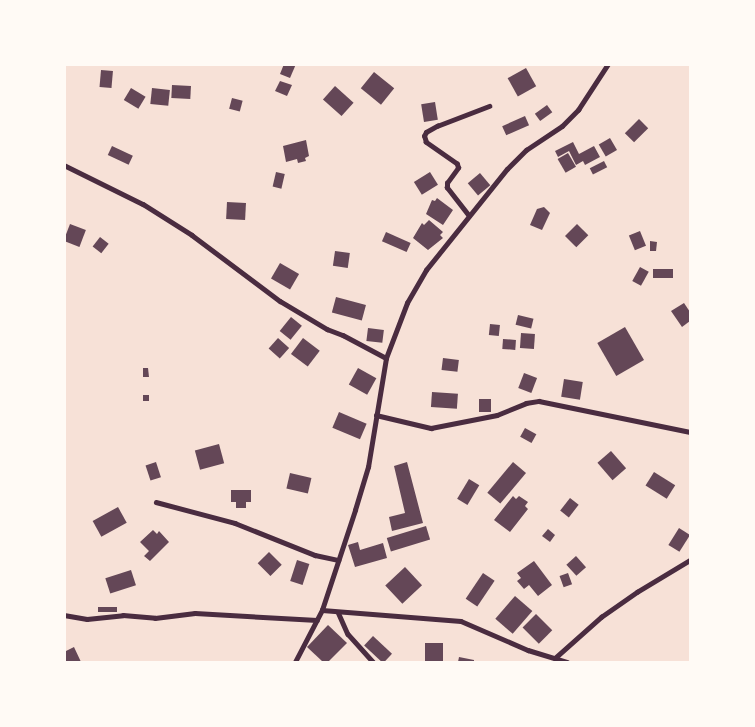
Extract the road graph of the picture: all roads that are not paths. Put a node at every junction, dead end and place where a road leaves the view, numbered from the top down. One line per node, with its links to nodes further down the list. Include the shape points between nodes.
1 (608, 64): 4 (street, via 578,110 526,150)
2 (489, 106): 4 (street, via 437,126 424,136 426,142 457,164 447,188)
3 (64, 165): 5 (street, via 143,204 192,235 280,301 327,330)
4 (469, 216): 5 (street, via 426,270 407,303)
5 (386, 358): 6 (street)
6 (376, 415): 7 (street, via 431,428 497,415 539,401); 9 (street, via 368,467)
7 (690, 432)
8 (156, 502): 9 (street, via 214,517)
9 (338, 560): 11 (street)
10 (690, 560): 15 (street, via 602,617)
11 (322, 610): 12 (street); 14 (street)
12 (338, 612): 15 (street, via 460,621 528,650); 17 (street, via 348,634)
13 (64, 615): 14 (street, via 87,619 123,615 154,618 195,613)
14 (317, 620): 16 (street)
15 (555, 657): 18 (street)
16 (295, 663)
17 (373, 663)
18 (567, 663)

